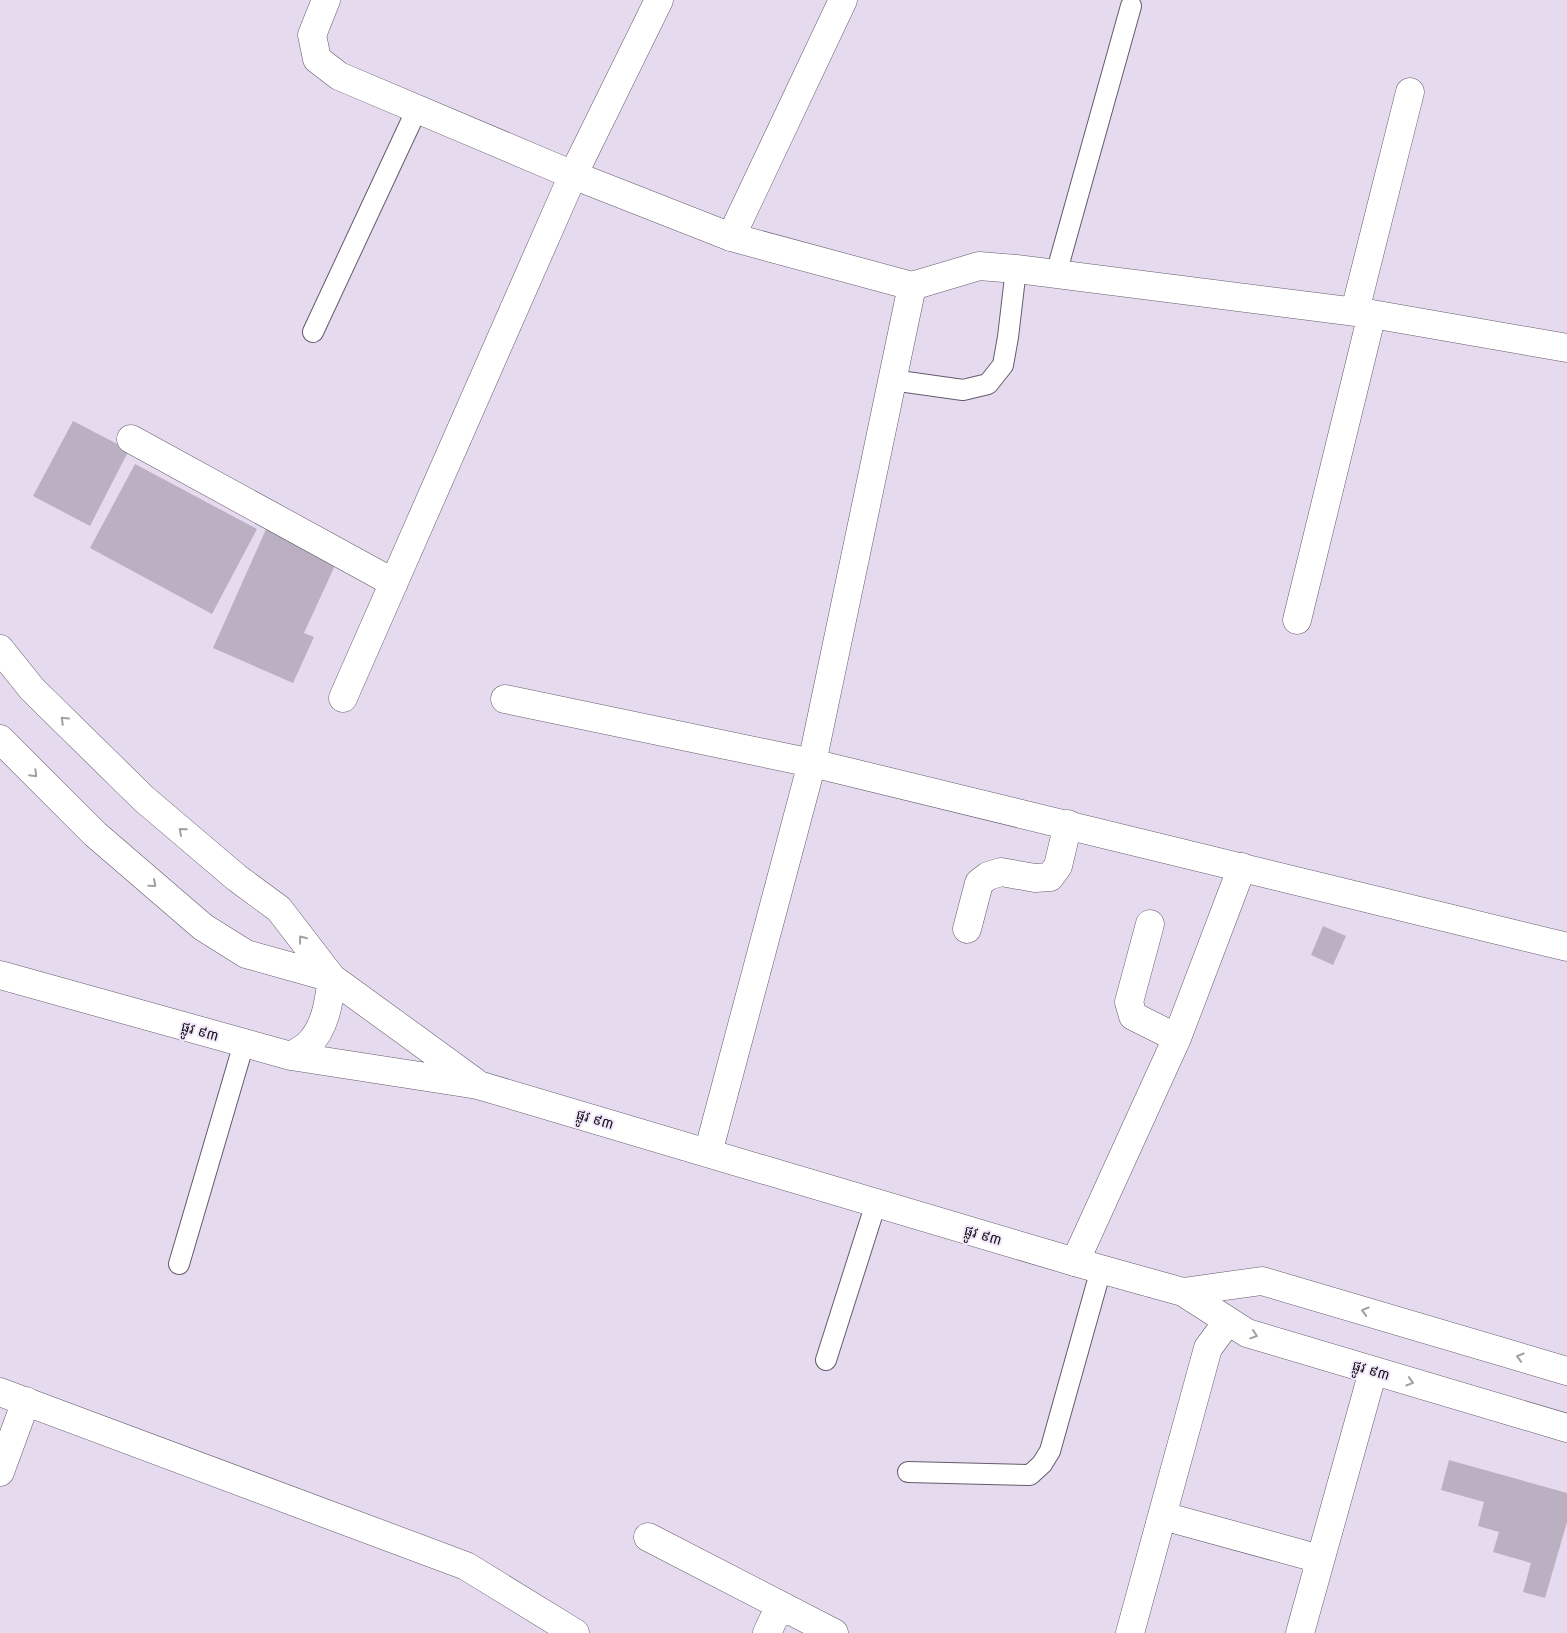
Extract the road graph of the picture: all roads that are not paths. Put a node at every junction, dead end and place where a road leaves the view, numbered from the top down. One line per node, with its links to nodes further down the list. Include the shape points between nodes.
1 (326, 0): 6 (street, via 312,35 317,59 339,76)
2 (659, 0): 7 (street)
3 (843, 0): 8 (street)
4 (1131, 6): 10 (lane)
5 (1410, 92): 12 (street)
6 (417, 109): 7 (street); 13 (lane)
7 (573, 175): 8 (street); 17 (street)
8 (731, 237): 11 (street)
9 (1016, 269): 10 (street); 11 (street, via 979,266); 15 (lane, via 1003,365 988,384 963,390)
10 (1056, 274): 12 (street)
11 (912, 286): 15 (street)
12 (1363, 312): 14 (street); 18 (street)
13 (313, 332)
14 (1567, 348)
15 (892, 380): 23 (street)
16 (131, 439): 17 (street)
17 (394, 583): 20 (street)
18 (1297, 620)
19 (0, 649): 30 (street, one-way to 19, via 279,909 144,799 32,689)
20 (343, 698)
21 (505, 699): 23 (street)
22 (0, 739): 30 (street, one-way to 30, via 95,834 203,927 246,954)
23 (812, 763): 24 (street); 35 (street)
24 (1068, 824): 25 (street); 27 (street, via 1058,866 1050,877 1034,878 1001,872 988,876 979,883)
25 (1242, 867): 28 (street); 31 (street)
26 (1150, 924): 31 (street, via 1129,1002 1132,1016)
27 (967, 929)
28 (1567, 947)
29 (0, 975): 32 (street, ផ្លូវ ៩៣)
30 (332, 978): 33 (street, via 329,1004 322,1024 308,1045); 34 (street)
31 (1177, 1038): 38 (street)
32 (244, 1043): 33 (street, ផ្លូវ ៩៣); 37 (lane)
33 (291, 1056): 34 (street, ផ្លូវ ៩៣)
34 (478, 1084): 35 (street, ផ្លូវ ៩៣)
35 (708, 1153): 36 (street, ផ្លូវ ៩៣)
36 (876, 1203): 38 (street, ផ្លូវ ៩៣); 41 (lane)
37 (179, 1264)
38 (1088, 1266): 39 (street, ផ្លូវ ៩៣); 48 (lane, via 1050,1451 1042,1464 1030,1475)
39 (1183, 1292): 40 (street, ផ្លូវ ៩៣); 43 (street, ផ្លូវ ៩៣, one-way to 39, via 1262,1281)
40 (1228, 1321): 42 (street, ផ្លូវ ៩៣, one-way to 42, via 1247,1333); 49 (street, via 1208,1348)
41 (826, 1360)
42 (1373, 1370): 46 (street, ផ្លូវ ៩៣, one-way to 46); 51 (street)
43 (1567, 1371)
44 (0, 1392): 45 (street)
45 (26, 1401): 47 (street); 53 (street, via 466,1566)
46 (1567, 1428)
47 (0, 1472)
48 (908, 1472)
49 (1163, 1516): 51 (street); 56 (street)
50 (648, 1537): 52 (street)
51 (1320, 1559): 57 (street)
52 (780, 1605): 54 (street); 55 (street)
53 (575, 1633)
54 (767, 1633)
55 (834, 1633)
56 (1130, 1633)
57 (1300, 1633)

